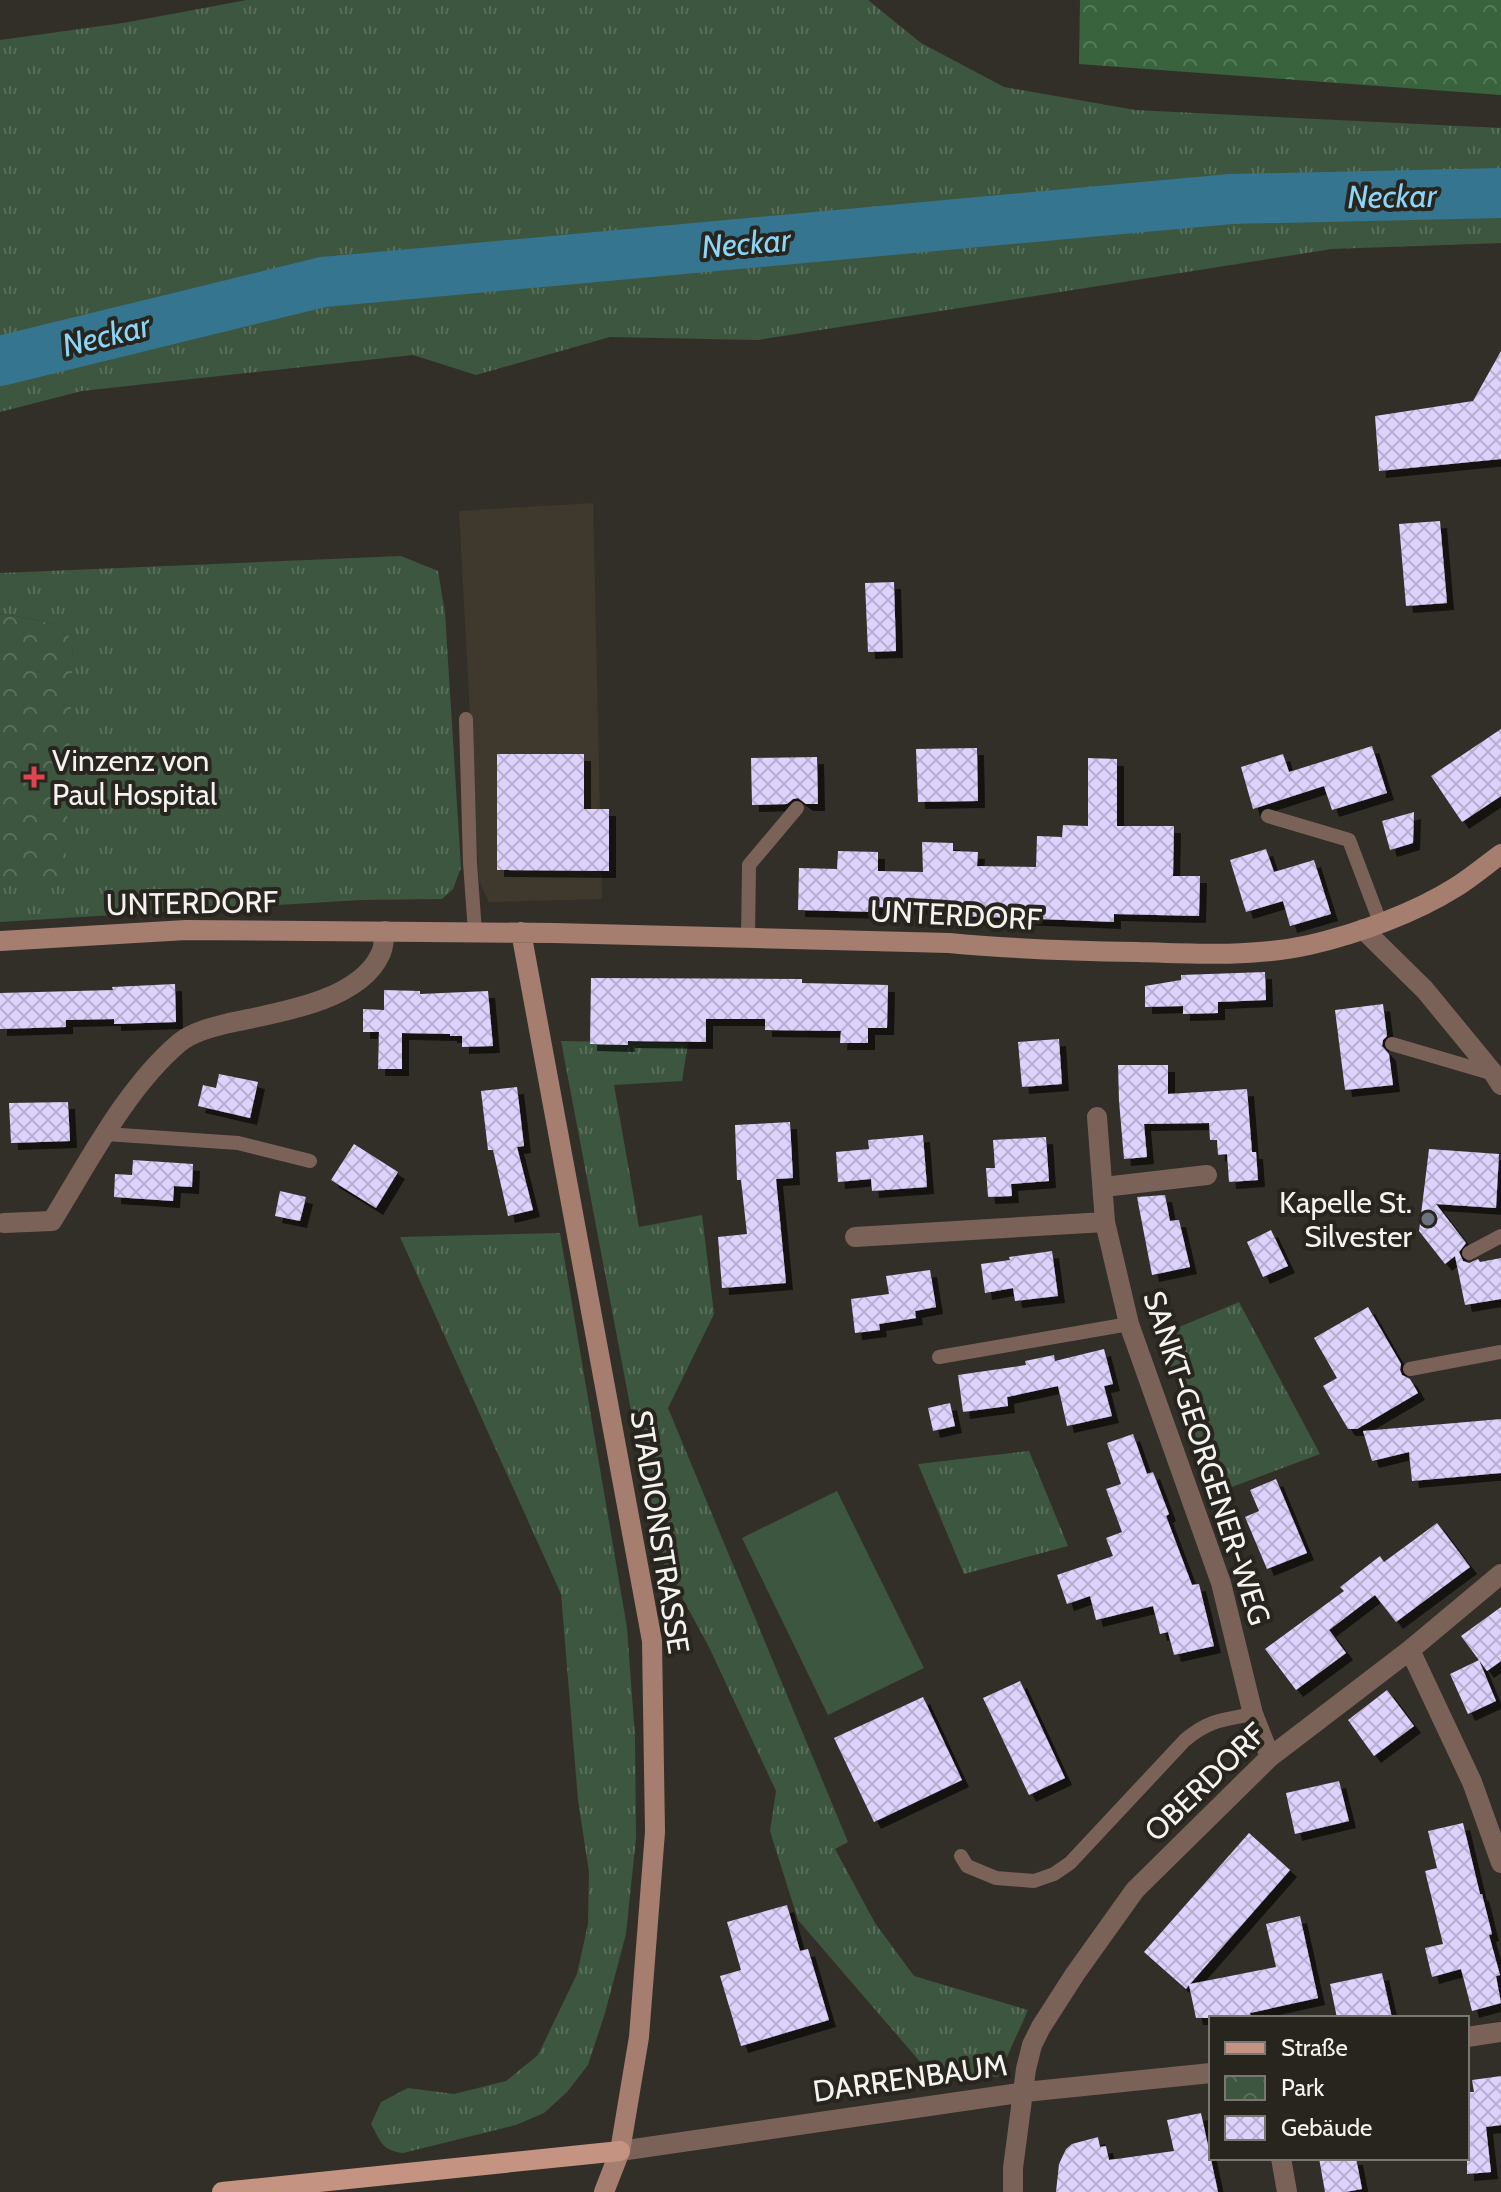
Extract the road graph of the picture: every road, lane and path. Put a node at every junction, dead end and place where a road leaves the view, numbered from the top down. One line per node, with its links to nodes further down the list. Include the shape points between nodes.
1 (466, 719): 7 (lane)
2 (797, 808): 9 (lane, via 749,865)
3 (1268, 816): 5 (lane, via 1349,840)
4 (1501, 854): 5 (street, UNTERDORF, via 1455,888)
5 (1371, 926): 9 (street, UNTERDORF, via 1307,945 1181,954); 12 (street)
6 (385, 931): 7 (street, UNTERDORF); 10 (street, UNTERDORF, via 186,930); 14 (street, via 381,954 351,985 310,1004 209,1028 181,1040 141,1081)
7 (475, 932): 8 (street, UNTERDORF)
8 (521, 932): 9 (street, UNTERDORF); 37 (street, STADIONSTRASSE, via 652,1641 655,1832 639,2037)
9 (748, 938)
10 (0, 941)
11 (1392, 1044): 12 (lane)
12 (1498, 1080)
13 (1097, 1117): 17 (street, SANKT-GEORGENER-WEG)
14 (106, 1134): 15 (lane, via 238,1143); 19 (street, via 52,1221)
15 (310, 1161)
16 (1207, 1175): 17 (street)
17 (1104, 1187): 18 (street, SANKT-GEORGENER-WEG)
18 (1105, 1222): 21 (street); 23 (street, SANKT-GEORGENER-WEG)
19 (4, 1223)
20 (1501, 1236): 22 (lane)
21 (855, 1237)
22 (1469, 1253)
23 (1129, 1324): 25 (lane); 29 (street, SANKT-GEORGENER-WEG, via 1221,1583)
24 (1501, 1352): 26 (lane)
25 (939, 1357)
26 (1410, 1369)
27 (1501, 1574): 28 (street, OBERDORF)
28 (1410, 1650): 30 (street, OBERDORF); 32 (street, via 1472,1782)
29 (1253, 1714): 30 (street, SANKT-GEORGENER-WEG); 31 (lane, via 1202,1726 1054,1874 1034,1881 996,1878 967,1866)
30 (1270, 1757): 36 (street, OBERDORF, via 1135,1890 1041,2027 1026,2069)
31 (961, 1856)
32 (1501, 1863)
33 (1501, 2032): 34 (street)
34 (1469, 2037)
35 (1209, 2073): 36 (street, DARRENBAUM)
36 (1025, 2092): 37 (street, DARRENBAUM); 41 (street, OBERDORF)
37 (620, 2151): 39 (main road); 40 (street, STADIONSTRASSE)
38 (1281, 2160): 42 (street)
39 (222, 2192)
40 (604, 2192)
41 (1013, 2192)
42 (1287, 2192)

